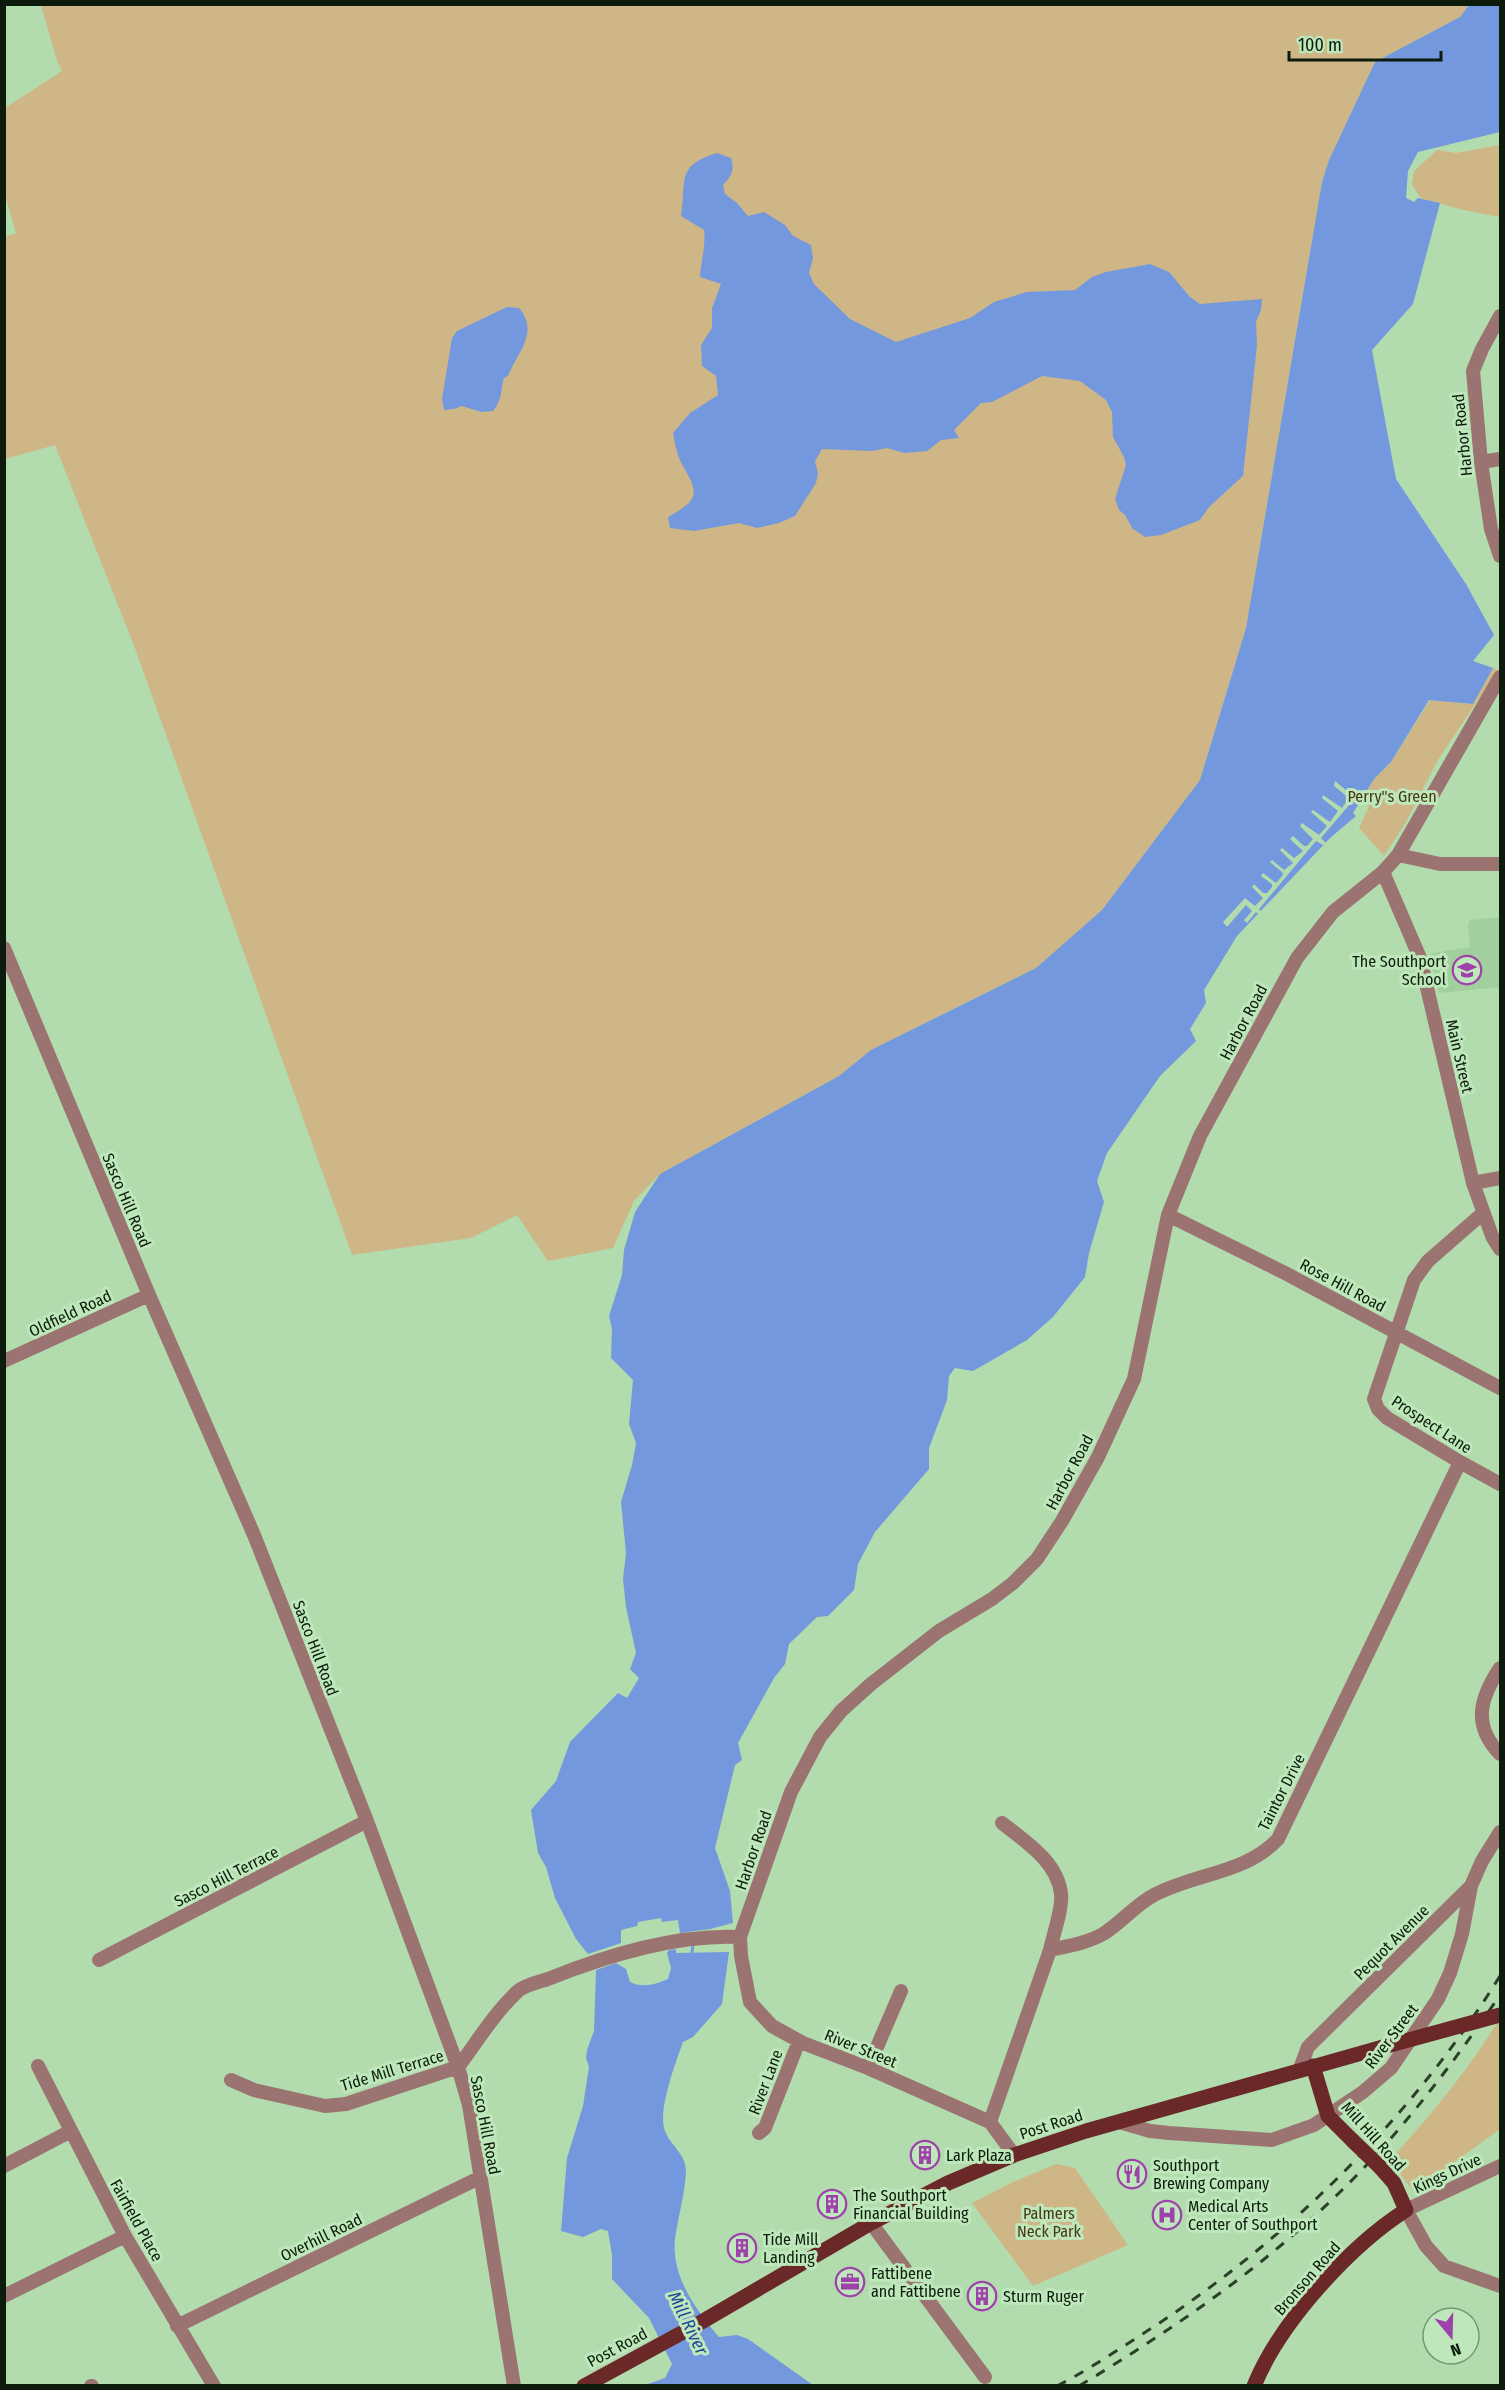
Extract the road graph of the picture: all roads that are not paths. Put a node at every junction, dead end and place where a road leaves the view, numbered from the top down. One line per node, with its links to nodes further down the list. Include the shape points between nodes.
1 (1500, 316): 3 (street, Harbor Road, via 1473,371)
2 (1500, 459): 3 (street)
3 (1481, 462): 4 (street, Harbor Road, via 1491,528)
4 (1500, 556)
5 (1500, 677): 6 (street, Harbor Road)
6 (1398, 855): 7 (street, via 1440,864); 8 (street, Harbor Road)
7 (1500, 864)
8 (1383, 872): 11 (street, Main Street, via 1420,958); 13 (street, Harbor Road, via 1333,912 1298,958 1200,1136)
9 (4, 948): 15 (street, Sasco Hill Road)
10 (1500, 1178): 11 (street)
11 (1473, 1183): 12 (street, Main Street)
12 (1483, 1213): 14 (street, Main Street); 16 (street, via 1428,1261 1414,1280)
13 (1168, 1215): 16 (street, Rose Hill Road); 27 (street, Harbor Road, via 1134,1378 1098,1458 1062,1521 1036,1559 1013,1583 939,1631 871,1684 820,1737 790,1792)
14 (1500, 1249)
15 (148, 1295): 17 (street, Oldfield Road); 23 (street, Sasco Hill Road, via 254,1535)
16 (1395, 1332): 18 (street, Rose Hill Road); 19 (street, Prospect Lane, via 1374,1394 1378,1409)
17 (4, 1361)
18 (1500, 1388)
19 (1460, 1462): 20 (street, Prospect Lane); 28 (street, Taintor Drive, via 1278,1839 1246,1863 1155,1895 1102,1934)
20 (1500, 1484)
21 (1500, 1668): 22 (street, via 1487,1689 1481,1711 1487,1738)
22 (1500, 1754)
23 (367, 1821): 29 (street, Sasco Hill Terrace); 34 (street, Sasco Hill Road)
24 (1002, 1823): 28 (street, via 1039,1852 1058,1882 1062,1895)
25 (1500, 1832): 26 (street, Pequot Avenue)
26 (1471, 1886): 36 (street, Pequot Avenue, via 1308,2047); 38 (street, River Street, via 1459,1944 1438,1999 1391,2068)
27 (740, 1937): 32 (street, River Street, via 750,2002 772,2026); 34 (street, via 680,1941 616,1956 519,1989)
28 (1050, 1950): 39 (street)
29 (99, 1960)
30 (901, 1991): 35 (street)
31 (1500, 2014): 36 (main road, Post Road, bridge)
32 (799, 2041): 35 (street, River Street); 42 (street, River Lane, via 765,2128)
33 (38, 2066): 41 (street, Fairfield Place)
34 (458, 2067): 37 (street, Tide Mill Terrace, via 346,2104 325,2106 254,2090); 46 (street, Sasco Hill Road, via 469,2105)
35 (868, 2068): 39 (street, River Street)
36 (1306, 2068): 38 (main road, Mill Hill Road); 40 (main road, Post Road)
37 (231, 2080)
38 (1328, 2116): 40 (street, River Street, via 1272,2140 1150,2131); 47 (main road, Mill Hill Road, bridge, via 1394,2183)
39 (990, 2122): 43 (street)
40 (1119, 2122): 43 (main road, Post Road)
41 (71, 2132): 44 (street); 49 (street, Fairfield Place)
42 (759, 2133)
43 (1014, 2155): 48 (main road, Post Road, via 948,2183)
44 (4, 2166)
45 (1500, 2166): 47 (street, Kings Drive)
46 (479, 2178): 52 (street, Overhill Road); 55 (street, Sasco Hill Road)
47 (1406, 2210): 50 (street, Mill Hill Road, via 1426,2246 1444,2265); 57 (main road, Bronson Road, via 1362,2243 1328,2278 1273,2348)
48 (871, 2223): 53 (street); 56 (main road, Post Road, via 665,2343)
49 (125, 2236): 51 (street); 52 (street, Fairfield Place)
50 (1500, 2286)
51 (4, 2296)
52 (177, 2326): 54 (street, Fairfield Place)
53 (985, 2377)
54 (214, 2385)
55 (514, 2385)
56 (584, 2385)
57 (1254, 2385)

